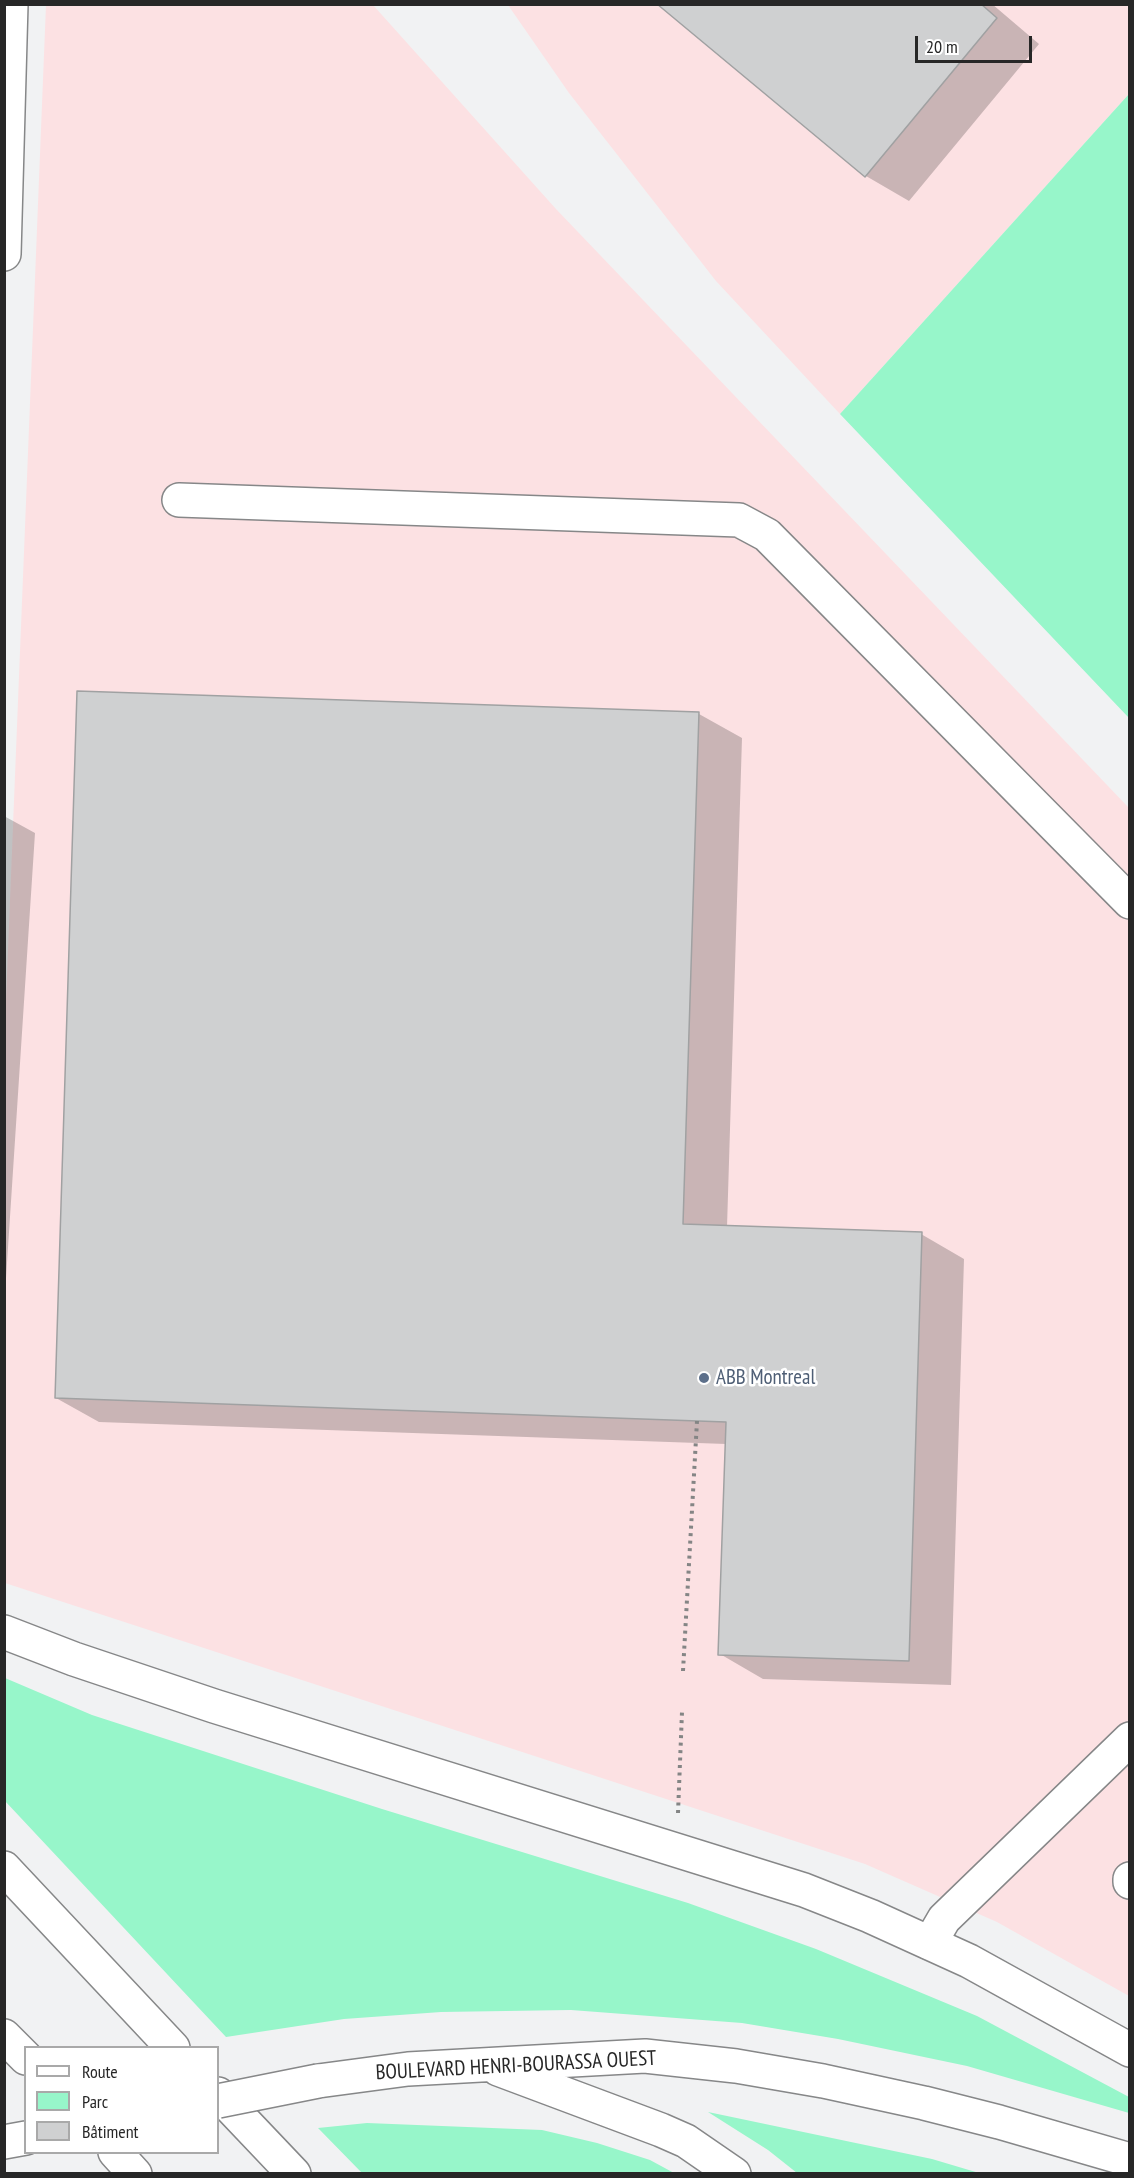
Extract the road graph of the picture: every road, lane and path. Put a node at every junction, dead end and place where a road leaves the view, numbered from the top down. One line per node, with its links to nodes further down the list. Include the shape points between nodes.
1 (11, 4): 2 (main road)
2 (4, 254)
3 (179, 500): 4 (main road, via 739,520 767,535)
4 (1130, 902)
5 (697, 1421): 7 (path)
6 (4, 1632): 12 (main road, via 214,1706 740,1868 848,1907)
7 (683, 1671)
8 (682, 1712): 10 (path)
9 (1130, 1739): 12 (main road, via 944,1919)
10 (678, 1821)
11 (4, 1868): 14 (main road)
12 (930, 1943): 15 (main road)
13 (4, 2036): 16 (main road)
14 (170, 2046)
15 (1130, 2050)
16 (24, 2056)
17 (485, 2064): 19 (main road, BOULEVARD HENRI-BOURASSA OUEST, bridge, via 318,2081); 23 (main road, BOULEVARD HENRI-BOURASSA OUEST, via 645,2056 736,2066 924,2103); 26 (main road, via 661,2130)
18 (219, 2095): 25 (main road)
19 (219, 2101)
20 (24, 2138): 21 (main road)
21 (4, 2142)
22 (117, 2154): 24 (main road)
23 (1130, 2160)
24 (135, 2174)
25 (294, 2174)
26 (734, 2174)

